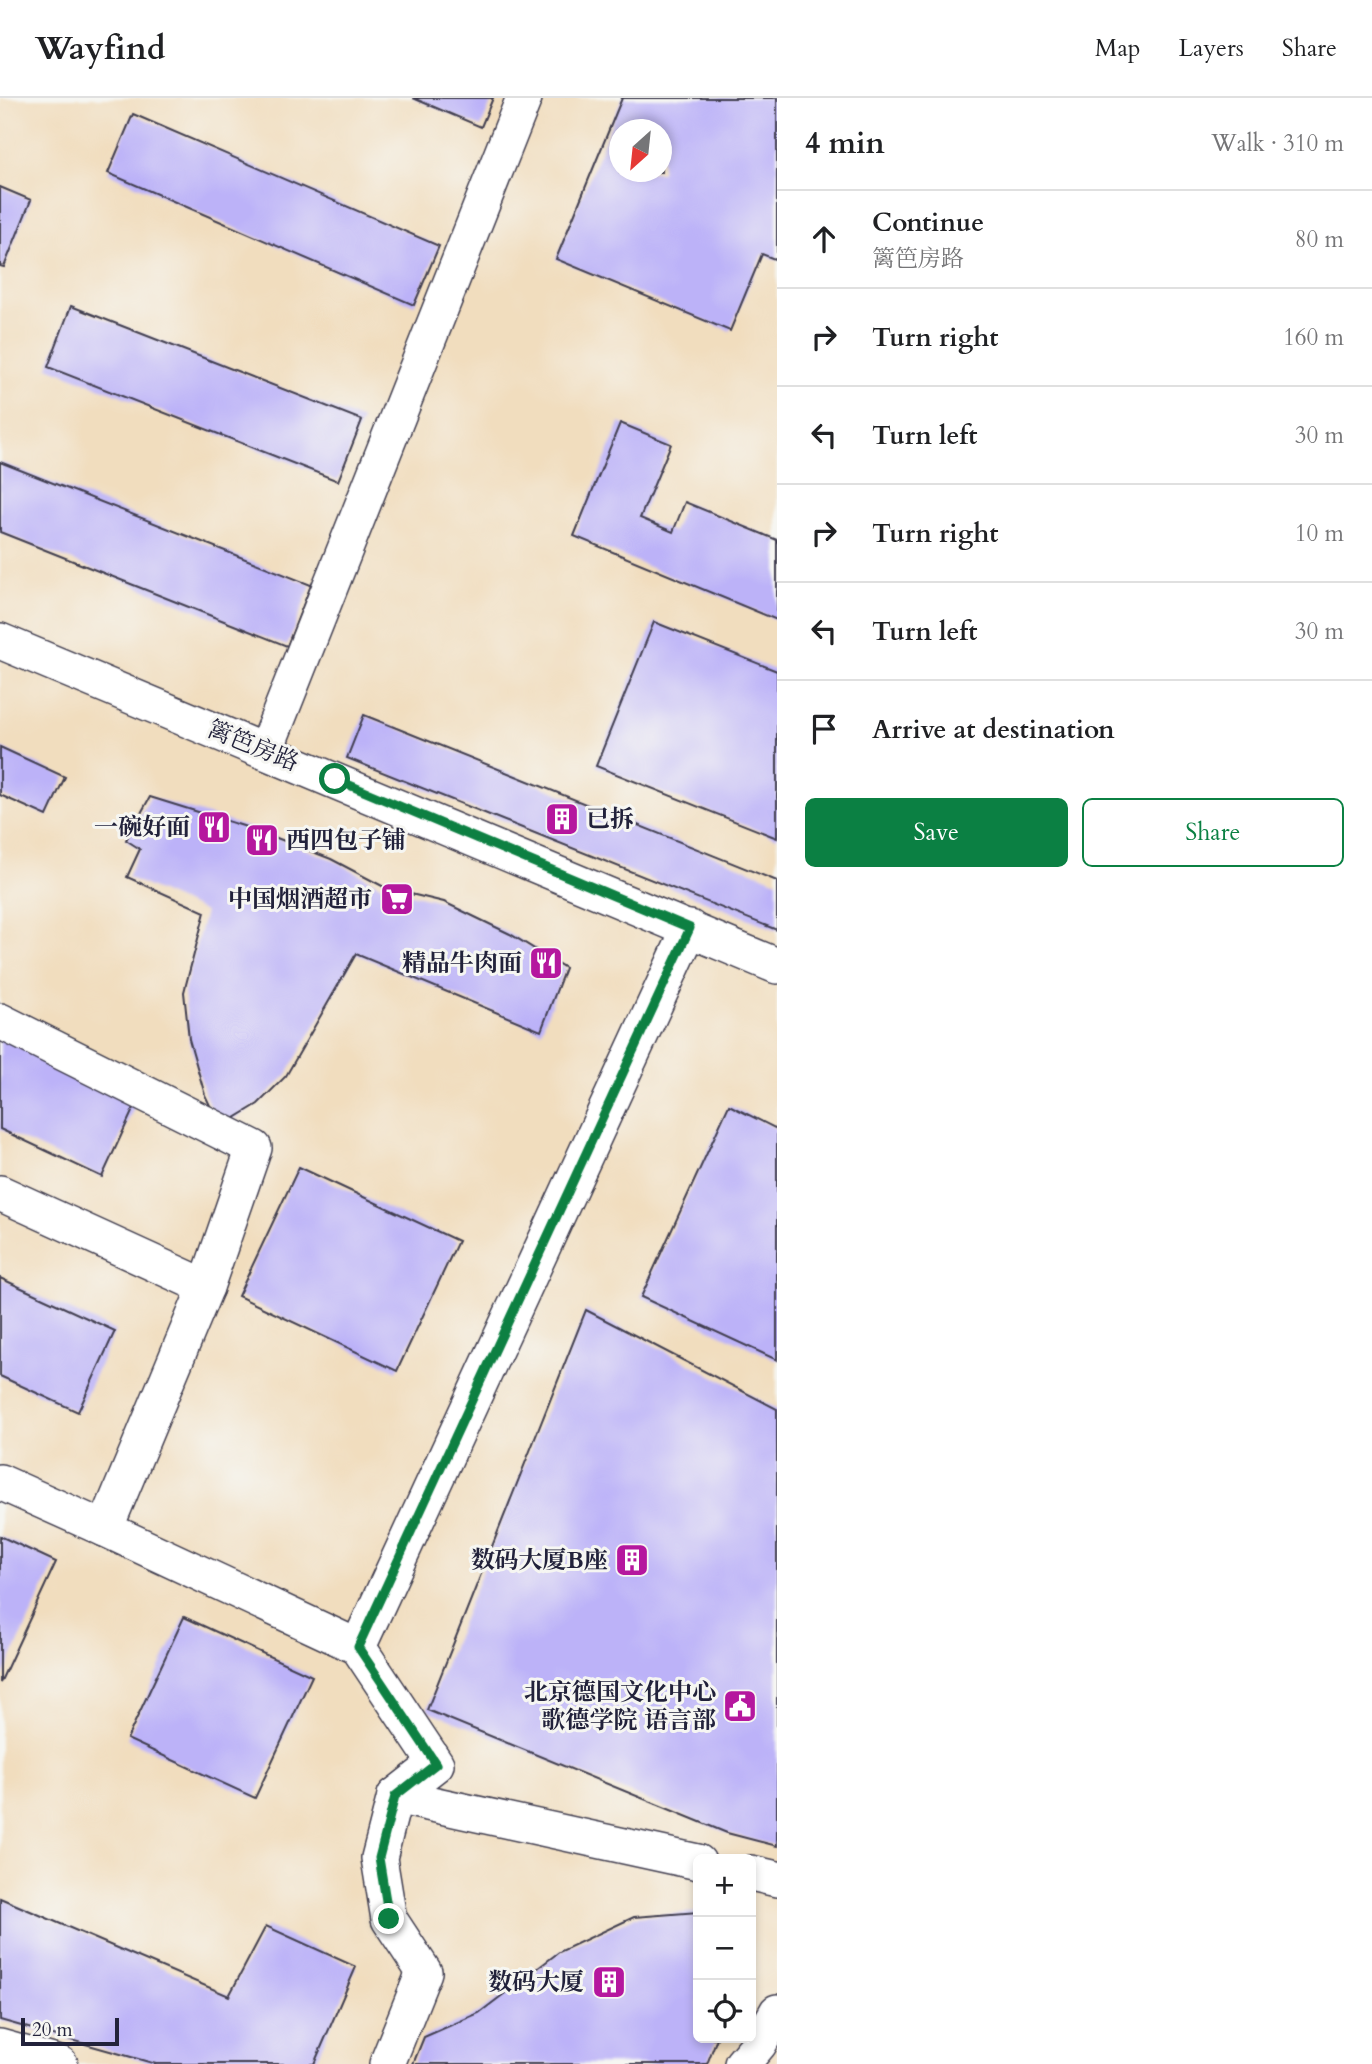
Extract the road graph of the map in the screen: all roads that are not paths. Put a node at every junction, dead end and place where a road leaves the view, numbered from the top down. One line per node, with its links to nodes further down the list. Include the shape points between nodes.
1 (524, 98): 3 (street)
2 (0, 641): 3 (street, 篱笆房路)
3 (265, 751): 4 (street, 篱笆房路)
4 (690, 928): 5 (street, 篱笆房路); 11 (street)
5 (777, 966)
6 (0, 1021): 8 (street, via 254,1148)
7 (0, 1193): 8 (street)
8 (206, 1287): 10 (street)
9 (0, 1482): 10 (street)
10 (106, 1529): 11 (street)
11 (358, 1647): 12 (street, via 436,1764)
12 (395, 1796): 13 (street); 19 (street, via 379,1858 389,1919 424,1972)
13 (693, 1861)
14 (756, 1874): 15 (street)
15 (777, 1879)
16 (777, 2012): 20 (street)
17 (0, 2047): 18 (street)
18 (60, 2064)
19 (387, 2064)
20 (742, 2064)

